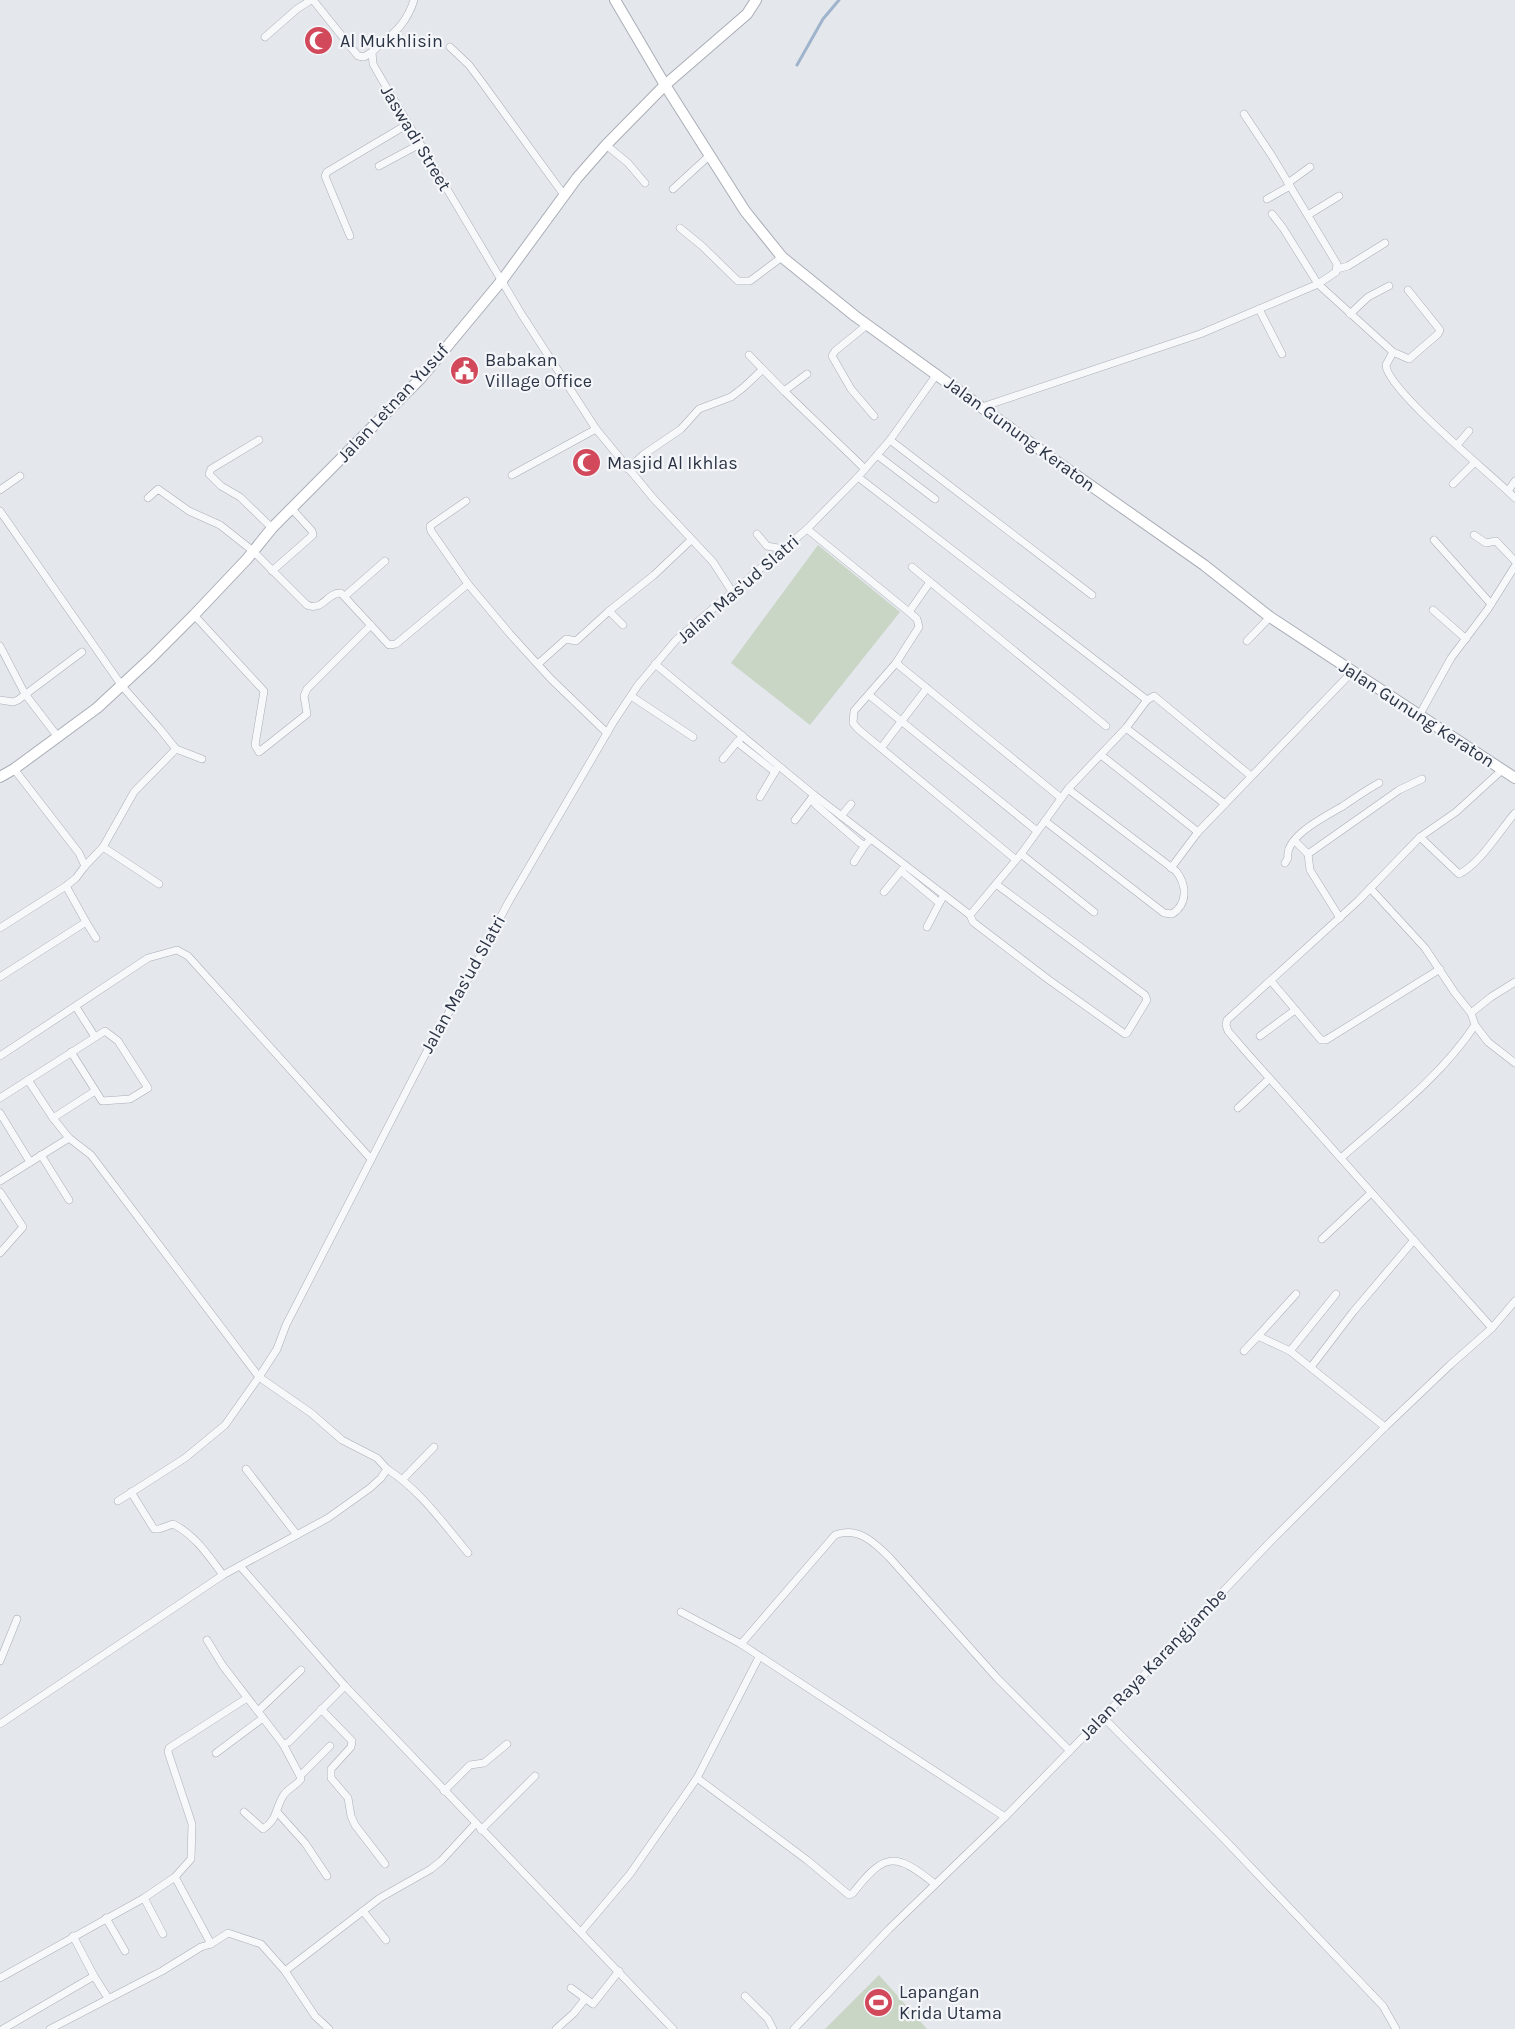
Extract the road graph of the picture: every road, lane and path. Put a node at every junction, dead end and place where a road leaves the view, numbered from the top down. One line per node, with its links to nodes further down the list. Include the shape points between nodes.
1 (312, 0): 5 (street); 7 (street, via 358,56)
2 (414, 0): 7 (street, via 403,24)
3 (615, 0): 8 (street, Jalan Gunung Keraton)
4 (756, 0): 8 (street, Jalan Letnan Yusuf, via 747,14)
5 (265, 37)
6 (450, 47): 19 (street, via 469,65)
7 (372, 52): 10 (street, Jaswadi Street, via 373,64)
8 (665, 85): 12 (street, Jalan Letnan Yusuf); 13 (street, Jalan Gunung Keraton)
9 (1244, 114): 17 (street)
10 (408, 124): 11 (street, Jaswadi Street); 25 (street, via 327,171 325,176)
11 (420, 144): 14 (street); 29 (street, Jaswadi Street)
12 (606, 145): 16 (street); 19 (street, Jalan Letnan Yusuf)
13 (710, 155): 18 (street); 27 (street, Jalan Gunung Keraton, via 745,211)
14 (379, 166)
15 (1310, 167): 17 (street)
16 (645, 183)
17 (1289, 184): 21 (street); 23 (street)
18 (673, 189)
19 (564, 195): 29 (street, Jalan Letnan Yusuf)
20 (1339, 196): 23 (street)
21 (1267, 199)
22 (1272, 214): 30 (street)
23 (1308, 214): 28 (street)
24 (680, 228): 27 (street, via 738,281 750,281)
25 (350, 236)
26 (1385, 243): 28 (street)
27 (783, 257): 35 (street, Jalan Gunung Keraton)
28 (1337, 269): 30 (street)
29 (503, 279): 45 (street, Jaswadi Street); 65 (street, Jalan Letnan Yusuf, via 421,378)
30 (1318, 284): 33 (street); 34 (street)
31 (1389, 286): 34 (street, via 1368,297)
32 (1408, 290): 36 (street, via 1440,330 1409,359)
33 (1258, 309): 37 (street); 43 (street, via 1200,334)
34 (1350, 314): 36 (street)
35 (867, 325): 41 (street, Jalan Gunung Keraton); 44 (street, via 832,356)
36 (1393, 352): 49 (street, via 1386,365 1389,376)
37 (1282, 354)
38 (749, 355): 39 (street)
39 (762, 370): 42 (street); 52 (street, via 731,397 699,409 681,429)
40 (807, 374): 42 (street)
41 (937, 374): 43 (street, Jalan Gunung Keraton); 48 (street, Jalan Mas'ud Slatri)
42 (784, 391): 53 (street)
43 (982, 407): 90 (street, Jalan Gunung Keraton, via 1204,565)
44 (874, 416)
45 (596, 429): 52 (street, Jaswadi Street); 54 (street)
46 (1469, 431): 49 (street)
47 (259, 440): 67 (street, via 211,469 209,474)
48 (890, 440): 50 (street, Jalan Mas'ud Slatri); 83 (street)
49 (1456, 445): 51 (street)
50 (877, 455): 53 (street, Jalan Mas'ud Slatri); 63 (street)
51 (1474, 463): 58 (street); 60 (street)
52 (628, 469): 71 (street, Jaswadi Street)
53 (865, 469): 56 (street, Jalan Mas'ud Slatri)
54 (512, 475)
55 (20, 476): 59 (street)
56 (858, 477): 68 (street, Jalan Mas'ud Slatri); 107 (street)
57 (1515, 481): 60 (street)
58 (1453, 484)
59 (0, 490)
60 (1508, 491): 62 (street)
61 (148, 498): 74 (street, via 159,490 189,511 220,525)
62 (1515, 498)
63 (935, 499)
64 (466, 501): 81 (street, via 430,526)
65 (292, 509): 67 (street, Jalan Letnan Yusuf); 79 (street, via 313,535)
66 (0, 511): 101 (street)
67 (272, 528): 74 (street, Jalan Letnan Yusuf)
68 (807, 529): 73 (street, Jalan Mas'ud Slatri); 88 (street)
69 (757, 534): 73 (street, via 767,546)
70 (1474, 536): 76 (street, via 1486,543 1496,542)
71 (691, 540): 82 (street, Jaswadi Street, via 713,562); 87 (street)
72 (1434, 540): 85 (street)
73 (783, 549): 82 (street, Jalan Mas'ud Slatri)
74 (253, 551): 79 (street); 89 (street, Jalan Letnan Yusuf)
75 (385, 561): 84 (street)
76 (1515, 561)
77 (1515, 566): 85 (street)
78 (912, 567): 80 (street)
79 (272, 571): 84 (street, via 310,607 320,606 337,592)
80 (930, 582): 88 (street); 110 (street)
81 (468, 584): 91 (street, via 396,644 389,645); 98 (street)
82 (733, 593): 99 (street, Jalan Mas'ud Slatri, via 676,640)
83 (1092, 595)
84 (345, 596): 91 (street)
85 (1491, 604): 93 (street)
86 (1433, 610): 93 (street)
87 (609, 611): 92 (street); 98 (street, via 576,641 566,639)
88 (909, 612): 97 (street, via 919,627)
89 (194, 615): 91 (street, via 264,693 255,745 259,752 307,714 307,689); 101 (street, Jalan Letnan Yusuf)
90 (1270, 617): 94 (street); 100 (street, Jalan Gunung Keraton)
91 (371, 625)
92 (623, 625)
93 (1466, 639): 108 (street)
94 (1247, 641)
95 (0, 646): 103 (street)
96 (81, 652): 103 (street)
97 (896, 663): 102 (street); 104 (street)
98 (538, 664): 112 (street)
99 (655, 664): 105 (street, Jalan Mas'ud Slatri); 113 (street)
100 (1352, 672): 108 (street, Jalan Gunung Keraton); 126 (street)
101 (122, 686): 114 (street, Jalan Letnan Yusuf); 118 (street)
102 (927, 688): 109 (street); 134 (street)
103 (25, 694): 106 (street, via 13,702); 114 (street)
104 (869, 695): 109 (street); 117 (street, via 854,711 853,723)
105 (631, 696): 112 (street, Jalan Mas'ud Slatri); 115 (street)
106 (0, 699)
107 (1147, 700): 111 (street); 126 (street, via 1154,696)
108 (1420, 714): 124 (street, Jalan Gunung Keraton)
109 (901, 721): 117 (street); 141 (street)
110 (1106, 726)
111 (1126, 728): 119 (street); 136 (street)
112 (607, 733): 191 (street, Jalan Mas'ud Slatri, via 508,903)
113 (743, 736): 116 (street); 122 (street)
114 (58, 737): 123 (street, Jalan Letnan Yusuf)
115 (693, 737)
116 (737, 742): 121 (street); 125 (street)
117 (881, 748): 149 (street)
118 (176, 749): 120 (street); 147 (street, via 134,792)
119 (1101, 755): 131 (street); 142 (street)
120 (202, 759)
121 (723, 759)
122 (779, 765): 125 (street); 133 (street)
123 (14, 769): 127 (street, Jalan Letnan Yusuf); 152 (street, via 80,853)
124 (1502, 770): 128 (street, Jalan Gunung Keraton); 143 (street, via 1456,812)
125 (775, 772): 132 (street)
126 (1251, 776): 136 (street)
127 (0, 777)
128 (1515, 778)
129 (1422, 779): 148 (street, via 1399,790)
130 (1379, 783): 145 (street, via 1310,824)
131 (1068, 789): 134 (street); 153 (street)
132 (760, 796)
133 (813, 797): 138 (street); 139 (street); 146 (street, via 820,809)
134 (1061, 798): 140 (street)
135 (850, 804): 138 (street)
136 (1225, 804): 142 (street)
137 (1515, 813): 143 (street, via 1462,873)
138 (841, 816): 144 (street)
139 (795, 820)
140 (1045, 821): 141 (street); 153 (street, via 1169,915 1180,907 1184,892 1179,874)
141 (1037, 831): 149 (street)
142 (1198, 832): 153 (street)
143 (1420, 837): 158 (street)
144 (871, 839): 146 (street); 154 (street)
145 (1295, 841): 148 (street); 151 (street)
146 (865, 845): 150 (street)
147 (103, 848): 152 (street); 155 (street)
148 (1308, 854): 163 (street, via 1310,870)
149 (1018, 857): 156 (street); 161 (street)
150 (854, 862)
151 (1285, 863)
152 (85, 866): 157 (street)
153 (1171, 868)
154 (903, 869): 159 (street); 160 (street)
155 (159, 884)
156 (996, 884): 162 (street); 162 (street, via 1145,995 1147,1000 1127,1033 1049,980 973,922)
157 (66, 886): 164 (street); 166 (street)
158 (1370, 888): 163 (street); 168 (street)
159 (884, 892)
160 (942, 899): 162 (street); 165 (street)
161 (1094, 912)
162 (970, 915)
163 (1340, 918): 170 (street)
164 (86, 922): 167 (street); 169 (street)
165 (927, 927)
166 (0, 928)
167 (96, 938)
168 (1440, 969): 173 (street, via 1326,1040 1321,1040); 174 (street)
169 (0, 977)
170 (1271, 981): 173 (street); 181 (street, via 1252,995 1226,1025)
171 (1515, 982): 174 (street)
172 (76, 1007): 177 (street); 179 (street); 191 (street, via 148,958 177,950 188,956)
173 (1295, 1010): 176 (street)
174 (1472, 1013): 175 (street)
175 (1475, 1025): 180 (street, via 1488,1042); 190 (street, via 1445,1065)
176 (1260, 1036)
177 (95, 1037): 178 (street); 183 (street, via 105,1031 118,1041 148,1088 130,1099 102,1101)
178 (71, 1052): 182 (street); 183 (street)
179 (0, 1056)
180 (1515, 1063)
181 (1269, 1079): 185 (street); 190 (street)
182 (28, 1080): 184 (street); 187 (street)
183 (94, 1091): 187 (street)
184 (0, 1098)
185 (1238, 1108)
186 (0, 1113): 192 (street)
187 (53, 1118): 188 (street)
188 (69, 1138): 189 (street); 208 (street, via 92,1155)
189 (41, 1155): 192 (street); 196 (street)
190 (1341, 1158): 195 (street)
191 (371, 1159): 208 (street, Jalan Mas'ud Slatri, via 277,1349)
192 (30, 1162): 193 (street)
193 (0, 1181)
194 (0, 1192): 199 (street, via 23,1227)
195 (1371, 1193): 197 (street); 198 (street)
196 (69, 1200)
197 (1322, 1239)
198 (1414, 1240): 203 (street); 207 (street)
199 (0, 1253)
200 (1296, 1294): 204 (street)
201 (1336, 1294): 206 (street)
202 (1515, 1301): 203 (street, Jalan Raya Karangjambe)
203 (1492, 1328): 209 (street, Jalan Raya Karangjambe)
204 (1258, 1336): 205 (street); 206 (street)
205 (1244, 1351)
206 (1290, 1351): 207 (street)
207 (1311, 1367): 209 (street)
208 (259, 1377): 212 (street, via 342,1440 377,1458); 214 (street, Jalan Mas'ud Slatri, via 225,1425 186,1458)
209 (1385, 1427): 231 (street, Jalan Raya Karangjambe)
210 (434, 1447): 213 (street)
211 (246, 1469): 216 (street)
212 (387, 1469): 213 (street); 216 (street, via 370,1488)
213 (403, 1479): 217 (street)
214 (131, 1492): 215 (street, Jalan Mas'ud Slatri); 219 (street, via 154,1529 173,1524 180,1528 203,1546)
215 (118, 1501)
216 (297, 1535): 218 (street)
217 (468, 1553)
218 (240, 1566): 219 (street); 227 (street)
219 (223, 1575): 233 (street)
220 (681, 1612): 223 (street)
221 (17, 1619): 225 (street)
222 (207, 1640): 228 (street)
223 (741, 1644): 224 (street); 237 (street, via 835,1535 845,1531 857,1534 871,1540 889,1557 990,1671)
224 (759, 1657): 241 (street); 245 (street)
225 (0, 1661)
226 (301, 1670): 230 (street)
227 (345, 1686): 229 (street); 242 (street)
228 (247, 1698): 230 (street); 250 (street, via 168,1752 192,1824 191,1859)
229 (321, 1709): 234 (street); 248 (street, via 352,1741 331,1769 331,1778 345,1793 355,1825)
230 (258, 1711): 232 (street)
231 (1103, 1717): 237 (street, Jalan Raya Karangjambe); 276 (street, via 1383,2006)
232 (263, 1718): 234 (street); 238 (street)
233 (0, 1724)
234 (283, 1744): 239 (street)
235 (507, 1744): 242 (street, via 484,1763 470,1765)
236 (330, 1746): 239 (street)
237 (1070, 1751): 245 (street, Jalan Raya Karangjambe)
238 (216, 1753)
239 (300, 1776): 244 (street, via 298,1783 283,1796)
240 (535, 1776): 247 (street)
241 (697, 1778): 251 (street, via 849,1895 884,1862 907,1863); 255 (street, via 630,1874)
242 (444, 1791): 246 (street)
243 (244, 1812): 244 (street, via 263,1829)
244 (278, 1813): 249 (street)
245 (1005, 1817): 251 (street, Jalan Raya Karangjambe)
246 (476, 1823): 247 (street); 253 (street, via 436,1865)
247 (482, 1830): 255 (street)
248 (385, 1864)
249 (327, 1876)
250 (175, 1877): 252 (street); 259 (street)
251 (935, 1884): 275 (street, Jalan Raya Karangjambe)
252 (144, 1898): 254 (street); 256 (street)
253 (363, 1911): 258 (street); 261 (street)
254 (106, 1918): 257 (street); 260 (street)
255 (581, 1932): 262 (street)
256 (163, 1934)
257 (73, 1936): 263 (street); 264 (street)
258 (386, 1940)
259 (211, 1944): 261 (street, via 228,1934 245,1938 261,1944); 267 (street)
260 (125, 1951)
261 (285, 1971): 271 (street, via 315,2016)
262 (619, 1971): 268 (street, via 593,2004); 273 (street)
263 (94, 1976): 267 (street); 269 (street)
264 (0, 1978)
265 (571, 1988): 268 (street)
266 (745, 1996): 274 (street)
267 (108, 1998): 270 (street)
268 (585, 1999): 272 (street)
269 (3, 2029)
270 (50, 2029)
271 (329, 2029)
272 (556, 2029)
273 (672, 2029)
274 (773, 2029)
275 (794, 2029)
276 (1396, 2029)

